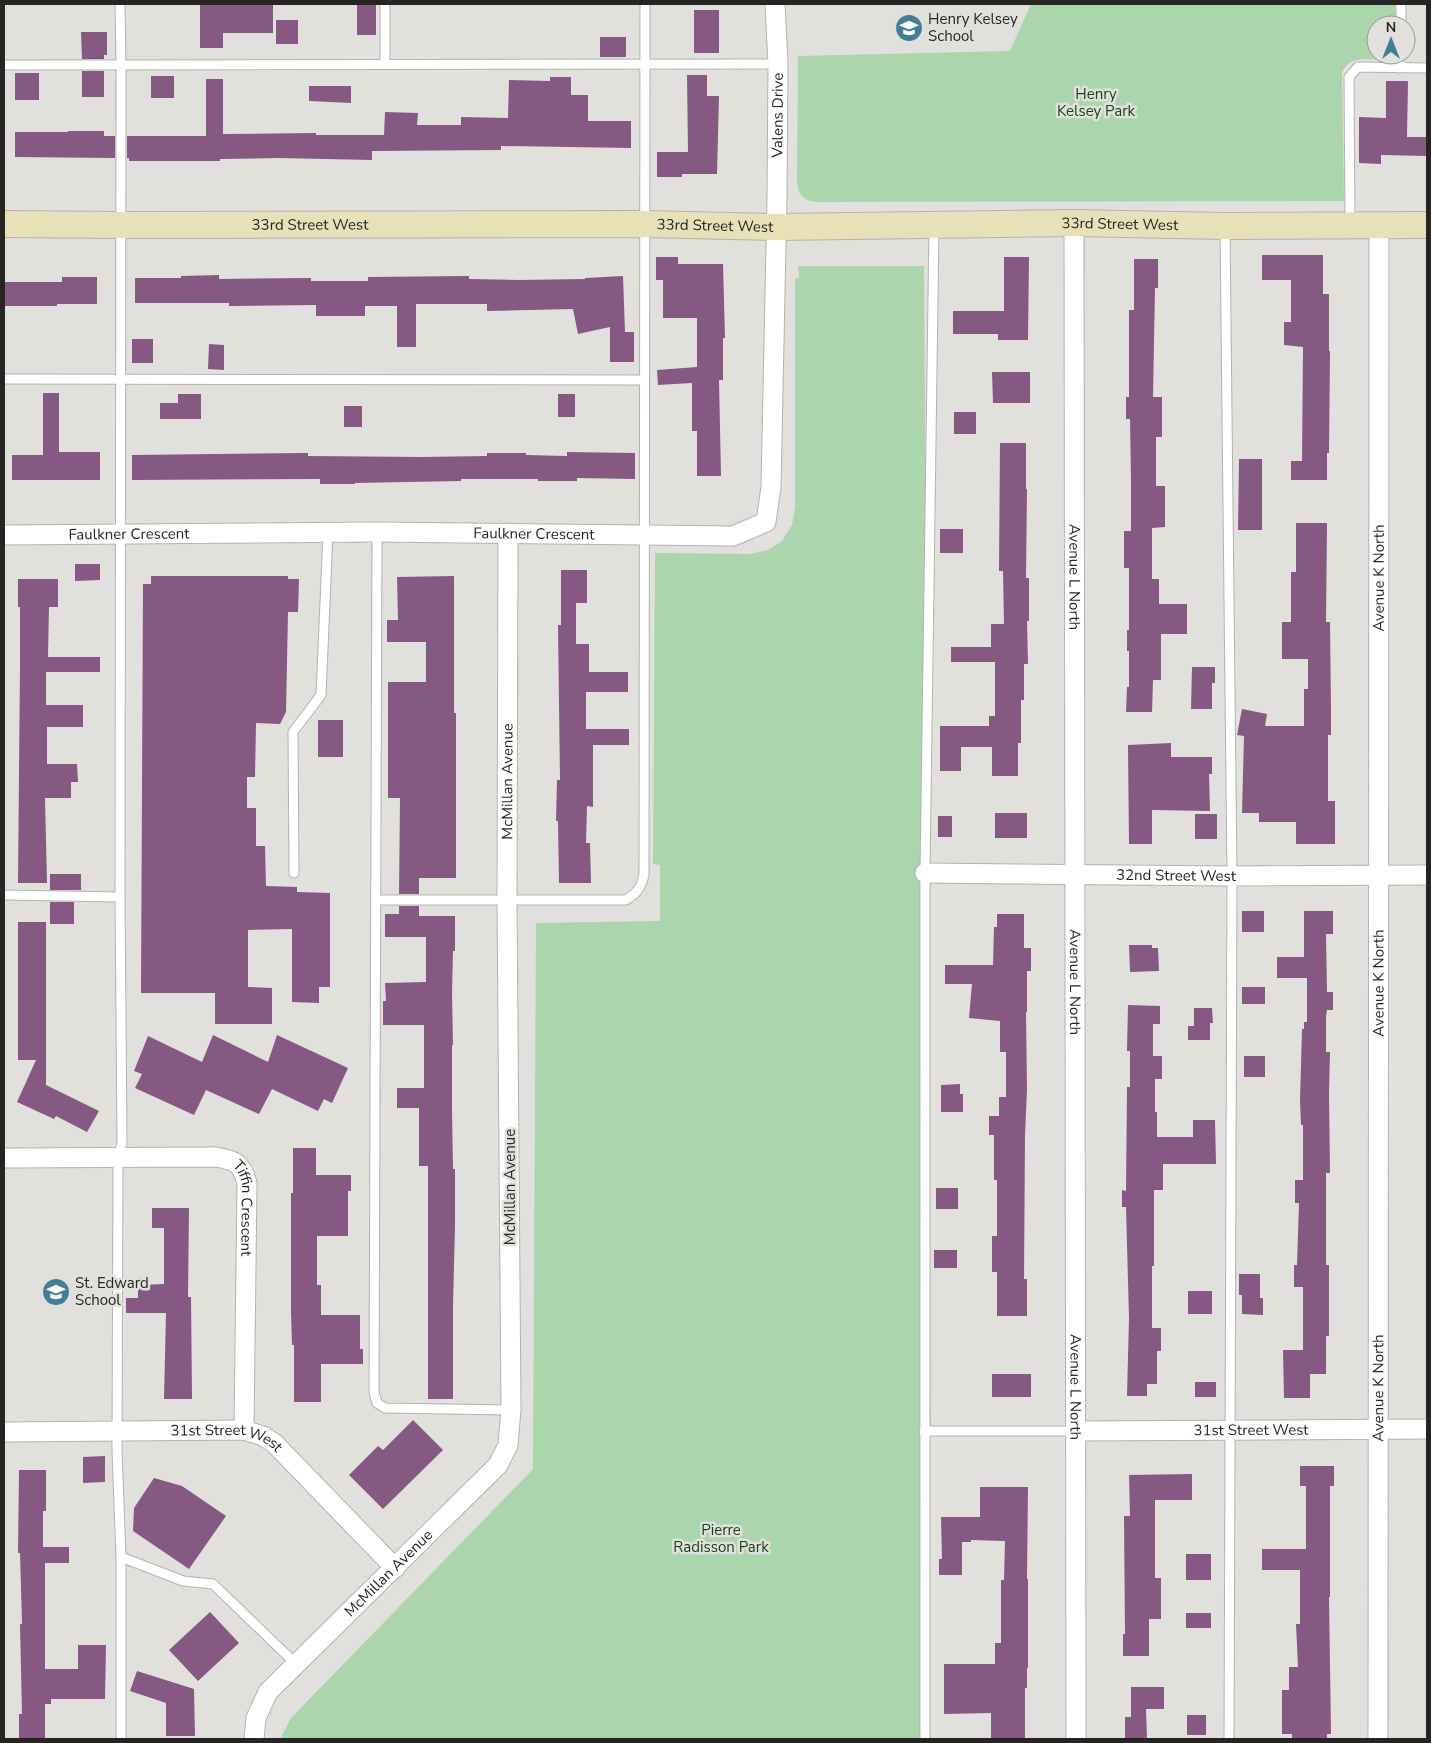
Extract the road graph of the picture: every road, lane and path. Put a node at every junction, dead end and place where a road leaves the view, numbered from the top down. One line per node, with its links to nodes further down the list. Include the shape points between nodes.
1 (120, 4): 6 (lane)
2 (385, 4): 7 (lane)
3 (645, 4): 8 (lane)
4 (775, 4): 9 (street, Valens Drive)
5 (4, 64): 6 (lane)
6 (121, 64): 7 (lane); 16 (lane)
7 (385, 64): 8 (lane)
8 (645, 64): 9 (lane); 14 (lane)
9 (778, 64): 21 (street, Valens Drive)
10 (1400, 68): 11 (lane); 20 (lane, via 1358,68 1349,77)
11 (1427, 68)
12 (1074, 223): 15 (main road, 33rd Street West); 19 (main road, 33rd Street West); 33 (street, Avenue L North)
13 (4, 224): 16 (main road, 33rd Street West)
14 (644, 224): 16 (main road, 33rd Street West); 21 (main road, 33rd Street West); 24 (lane)
15 (934, 224): 21 (main road, 33rd Street West); 32 (lane)
16 (121, 225): 23 (lane)
17 (1379, 225): 18 (main road, 33rd Street West); 20 (main road, 33rd Street West); 34 (street, Avenue K North)
18 (1427, 225)
19 (1225, 226): 20 (main road, 33rd Street West); 36 (lane)
20 (1350, 226)
21 (776, 227): 30 (street, Faulkner Crescent, via 771,487 766,522 733,536)
22 (4, 379): 23 (lane)
23 (121, 379): 24 (lane); 29 (lane)
24 (644, 380): 30 (lane)
25 (377, 532): 26 (street, Faulkner Crescent); 27 (street, Faulkner Crescent); 39 (lane)
26 (328, 533): 29 (street, Faulkner Crescent); 31 (lane, via 321,695 293,732)
27 (508, 533): 30 (street, Faulkner Crescent); 40 (street, McMillan Avenue)
28 (4, 535): 29 (street, Faulkner Crescent)
29 (120, 535): 38 (lane)
30 (646, 535): 40 (lane, via 643,882 639,890 626,900)
31 (294, 873)
32 (924, 873): 33 (street, 32nd Street West); 47 (lane)
33 (1076, 874): 36 (street, 32nd Street West); 48 (street, Avenue L North)
34 (1379, 875): 35 (street, 32nd Street West); 36 (street, 32nd Street West); 44 (street, Avenue K North)
35 (1427, 875)
36 (1232, 876): 49 (lane)
37 (4, 895): 38 (lane)
38 (120, 897): 42 (lane, via 122,1143)
39 (376, 900): 40 (lane); 43 (lane, via 376,1403 385,1408)
40 (507, 900): 43 (street, McMillan Avenue)
41 (4, 1158): 42 (street, Tiffin Crescent)
42 (118, 1158): 46 (street, Tiffin Crescent, via 216,1157 234,1161 244,1172 247,1183); 51 (lane)
43 (512, 1410): 53 (street, McMillan Avenue, via 508,1445 498,1466)
44 (1378, 1429): 45 (street, 31st Street West); 49 (street, 31st Street West); 60 (street, Avenue K North)
45 (1427, 1429)
46 (244, 1430): 51 (street, 31st Street West); 53 (street, 31st Street West, via 274,1443)
47 (924, 1431): 48 (lane); 57 (lane)
48 (1075, 1431): 49 (street, 31st Street West); 58 (street, Avenue L North)
49 (1230, 1431): 59 (lane)
50 (4, 1432): 51 (street, 31st Street West)
51 (118, 1432): 52 (lane)
52 (121, 1557): 54 (lane, via 183,1581 213,1584); 55 (lane)
53 (395, 1568): 54 (street, McMillan Avenue)
54 (296, 1664): 56 (street, McMillan Avenue, via 268,1692 256,1718)
55 (121, 1739)
56 (254, 1739)
57 (926, 1739)
58 (1076, 1739)
59 (1229, 1739)
60 (1378, 1739)

